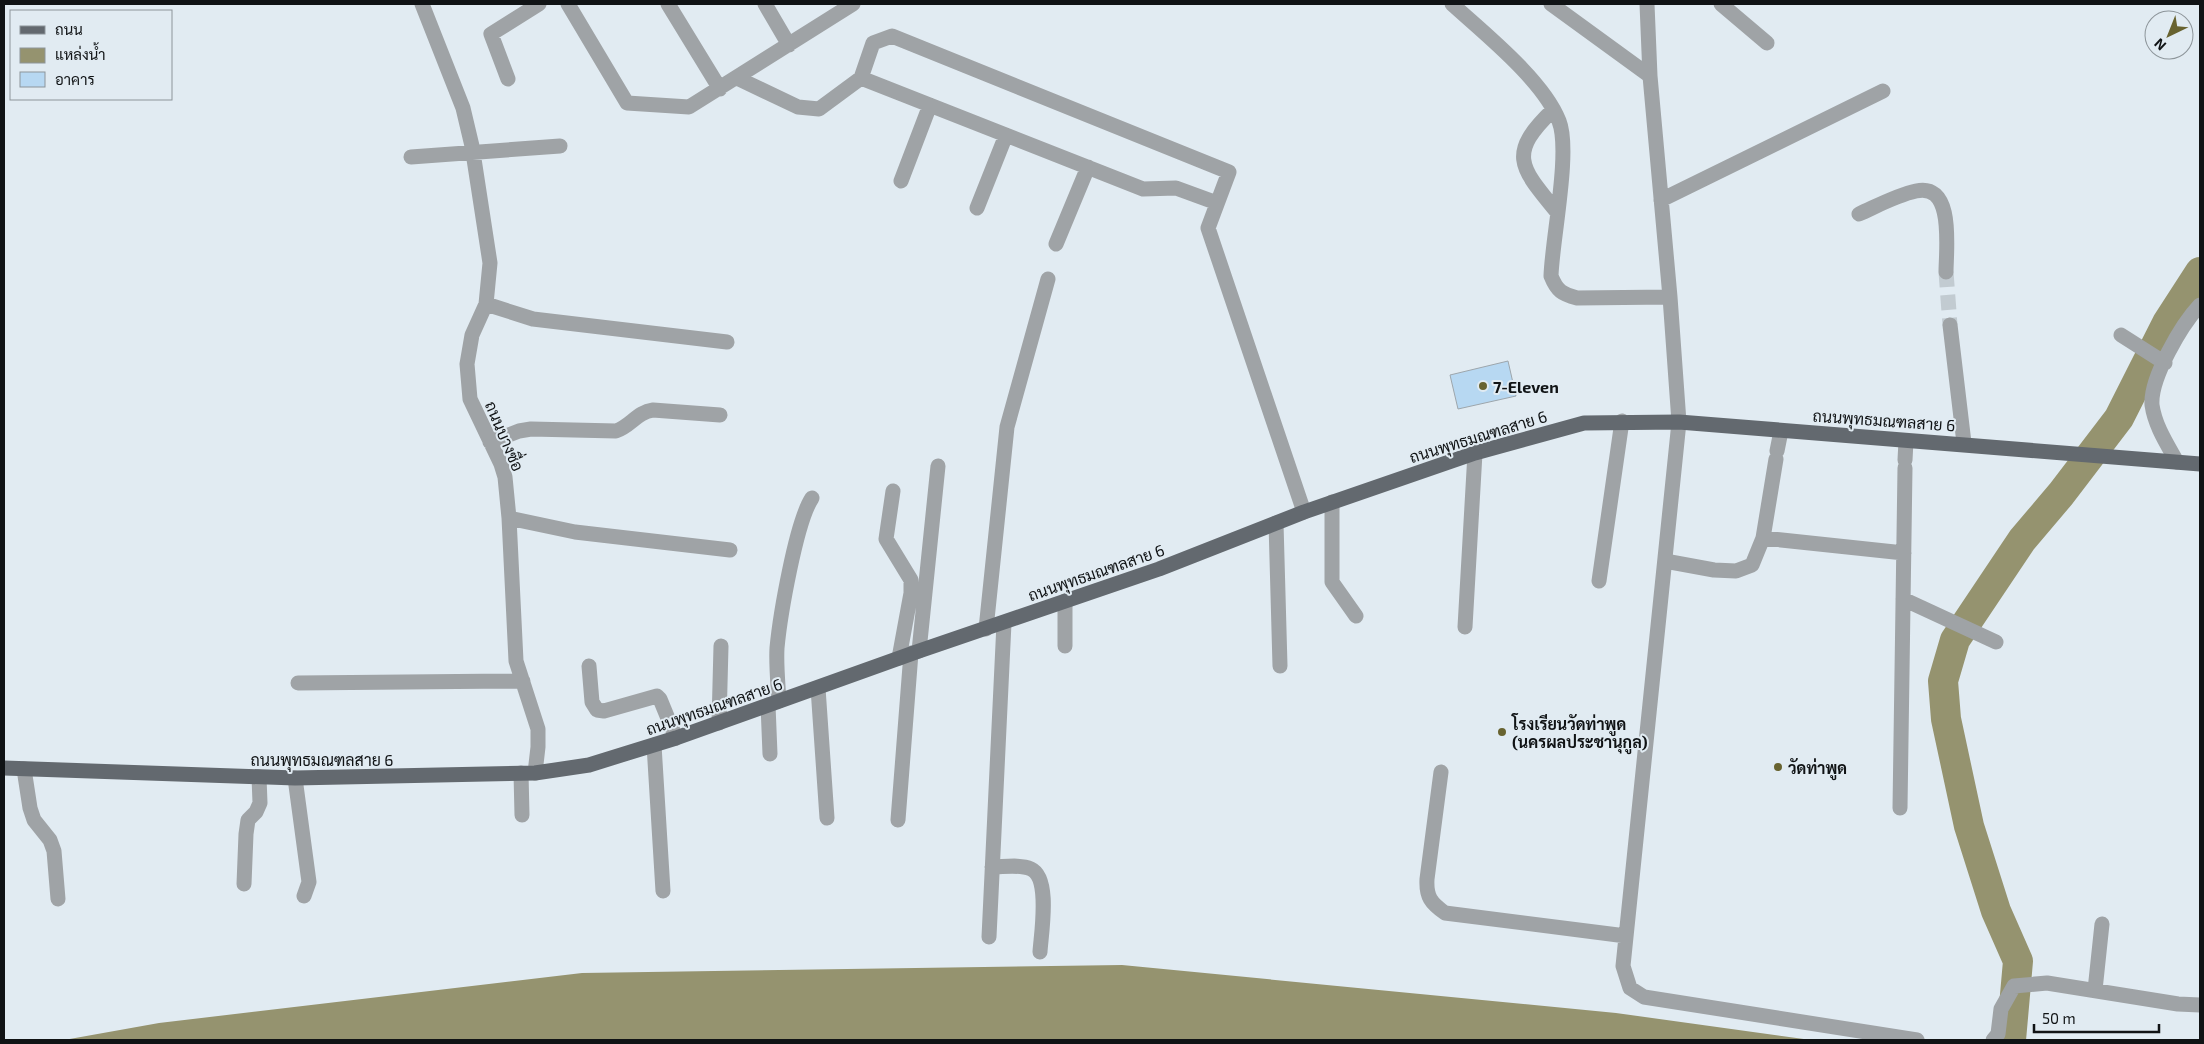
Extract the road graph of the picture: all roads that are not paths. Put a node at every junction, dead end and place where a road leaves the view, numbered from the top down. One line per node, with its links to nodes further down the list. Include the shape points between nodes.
1 (422, 4): 23 (street, ถนนบางซื่อ)
2 (539, 4): 16 (street, via 491,34)
3 (568, 4): 17 (street, via 627,103 689,107)
4 (668, 4): 17 (street)
5 (764, 4): 12 (street)
6 (853, 4): 12 (street)
7 (1452, 4): 20 (street, via 1533,82)
8 (1551, 4): 13 (street)
9 (1647, 4): 13 (street)
10 (1721, 4): 11 (street)
11 (1767, 43)
12 (789, 45): 14 (street)
13 (1650, 76): 27 (street)
14 (737, 78): 15 (street, via 798,107 819,109); 17 (street)
15 (861, 78): 19 (street); 28 (street, via 873,43 892,36 1229,172)
16 (508, 79)
17 (720, 89)
18 (1883, 91): 27 (street)
19 (930, 105): 21 (street); 26 (street)
20 (1553, 110): 30 (street, via 1560,122 1563,156); 30 (street, via 1532,130 1524,145 1524,165 1531,181)
21 (1006, 135): 25 (street); 29 (street)
22 (560, 146): 23 (street)
23 (478, 152): 24 (street); 36 (street, ถนนบางซื่อ, via 490,263)
24 (411, 157)
25 (1088, 167): 28 (street, via 1143,189 1176,188); 32 (street)
26 (901, 180)
27 (1661, 200): 35 (street)
28 (1217, 203): 56 (street, via 1208,228)
29 (977, 208)
30 (1557, 212): 35 (street, via 1551,276 1562,294 1577,298)
31 (1859, 214): 33 (street, via 1916,191 1927,190 1940,198 1945,214)
32 (1056, 244)
33 (1946, 272)
34 (1048, 280): 69 (street, via 1007,427)
35 (1670, 298): 44 (street)
36 (486, 304): 40 (street, via 533,319); 47 (street, ถนนบางซื่อ, via 472,335 467,364 470,399)
37 (2200, 305): 41 (street)
38 (1950, 325): 48 (street)
39 (2121, 335): 41 (street)
40 (727, 342)
41 (2162, 361): 50 (street, via 2152,404 2157,425)
42 (720, 415): 47 (street, via 643,411 625,428 616,431 531,429)
43 (1622, 421): 44 (main road, ถนนพุทธมณฑลสาย 6); 49 (main road, ถนนพุทธมณฑลสาย 6, via 1584,424); 63 (street)
44 (1679, 422): 45 (main road, ถนนพุทธมณฑลสาย 6); 62 (street)
45 (1781, 430): 46 (main road, ถนนพุทธมณฑลสาย 6); 59 (street)
46 (1906, 440): 48 (main road, ถนนพุทธมณฑลสาย 6); 61 (street)
47 (490, 442): 57 (street, ถนนบางซื่อ, via 505,477)
48 (1964, 443): 50 (main road, ถนนพุทธมณฑลสาย 6)
49 (1475, 453): 55 (main road, ถนนพุทธมณฑลสาย 6); 68 (street)
50 (2177, 462): 51 (main road, ถนนพุทธมณฑลสาย 6)
51 (2200, 464)
52 (938, 466): 73 (street)
53 (893, 491): 73 (street, via 886,539 910,580)
54 (812, 498): 79 (street, via 803,516 781,625)
55 (1332, 502): 56 (main road, ถนนพุทธมณฑลสาย 6); 66 (street, via 1332,582)
56 (1304, 512): 58 (main road, ถนนพุทธมณฑลสาย 6)
57 (510, 518): 60 (street, via 575,532); 76 (street, ถนนบางซื่อ, via 514,644)
58 (1276, 522): 65 (main road, ถนนพุทธมณฑลสาย 6, via 1159,569); 75 (street)
59 (1763, 538): 61 (street); 62 (street, via 1752,565 1736,571)
60 (730, 550)
61 (1904, 553): 64 (street)
62 (1664, 561): 101 (street)
63 (1599, 581)
64 (1903, 599): 70 (street); 90 (street)
65 (1065, 601): 67 (main road, ถนนพุทธมณฑลสาย 6); 72 (street)
66 (1356, 616)
67 (1004, 623): 69 (main road, ถนนพุทธมณฑลสาย 6); 94 (street)
68 (1464, 627)
69 (986, 629): 73 (main road, ถนนพุทธมณฑลสาย 6)
70 (1996, 642)
71 (721, 646): 80 (street)
72 (1065, 646)
73 (909, 654): 78 (main road, ถนนพุทธมณฑลสาย 6); 93 (street)
74 (589, 666): 81 (street, via 592,702 597,710 604,711 657,696)
75 (1280, 666)
76 (523, 681): 77 (street); 87 (street, ถนนบางซื่อ, via 538,728 538,747)
77 (298, 683)
78 (818, 688): 79 (main road, ถนนพุทธมณฑลสาย 6); 92 (street)
79 (773, 703): 80 (main road, ถนนพุทธมณฑลสาย 6); 83 (street)
80 (719, 723): 81 (main road, ถนนพุทธมณฑลสาย 6)
81 (676, 738): 82 (main road, ถนนพุทธมณฑลสาย 6)
82 (654, 745): 87 (main road, ถนนพุทธมณฑลสาย 6, via 589,765); 96 (street)
83 (770, 754)
84 (4, 768): 85 (main road, ถนนพุทธมณฑลสาย 6)
85 (24, 769): 88 (main road, ถนนพุทธมณฑลสาย 6); 98 (street, via 34,820 50,840 54,851)
86 (1441, 772): 101 (street, via 1426,891 1431,903 1444,913)
87 (528, 773): 89 (main road, ถนนพุทธมณฑลสาย 6); 91 (street, ถนนบางซื่อ)
88 (260, 777): 89 (main road, ถนนพุทธมณฑลสาย 6); 95 (street, via 259,808 248,820)
89 (295, 778): 97 (street, via 309,882)
90 (1900, 808)
91 (522, 815)
92 (827, 818)
93 (898, 820)
94 (992, 867): 100 (street); 102 (street, via 1026,867 1038,875 1043,890)
95 (244, 884)
96 (663, 891)
97 (304, 896)
98 (58, 899)
99 (2102, 924): 103 (street)
100 (989, 936)
101 (1626, 936): 105 (street, via 1623,966 1630,988 1644,997)
102 (1040, 952)
103 (2095, 990): 104 (street); 106 (street, via 2047,982 2014,986 2001,1009 1998,1034)
104 (2200, 1005)
105 (1917, 1040)
106 (1993, 1040)

